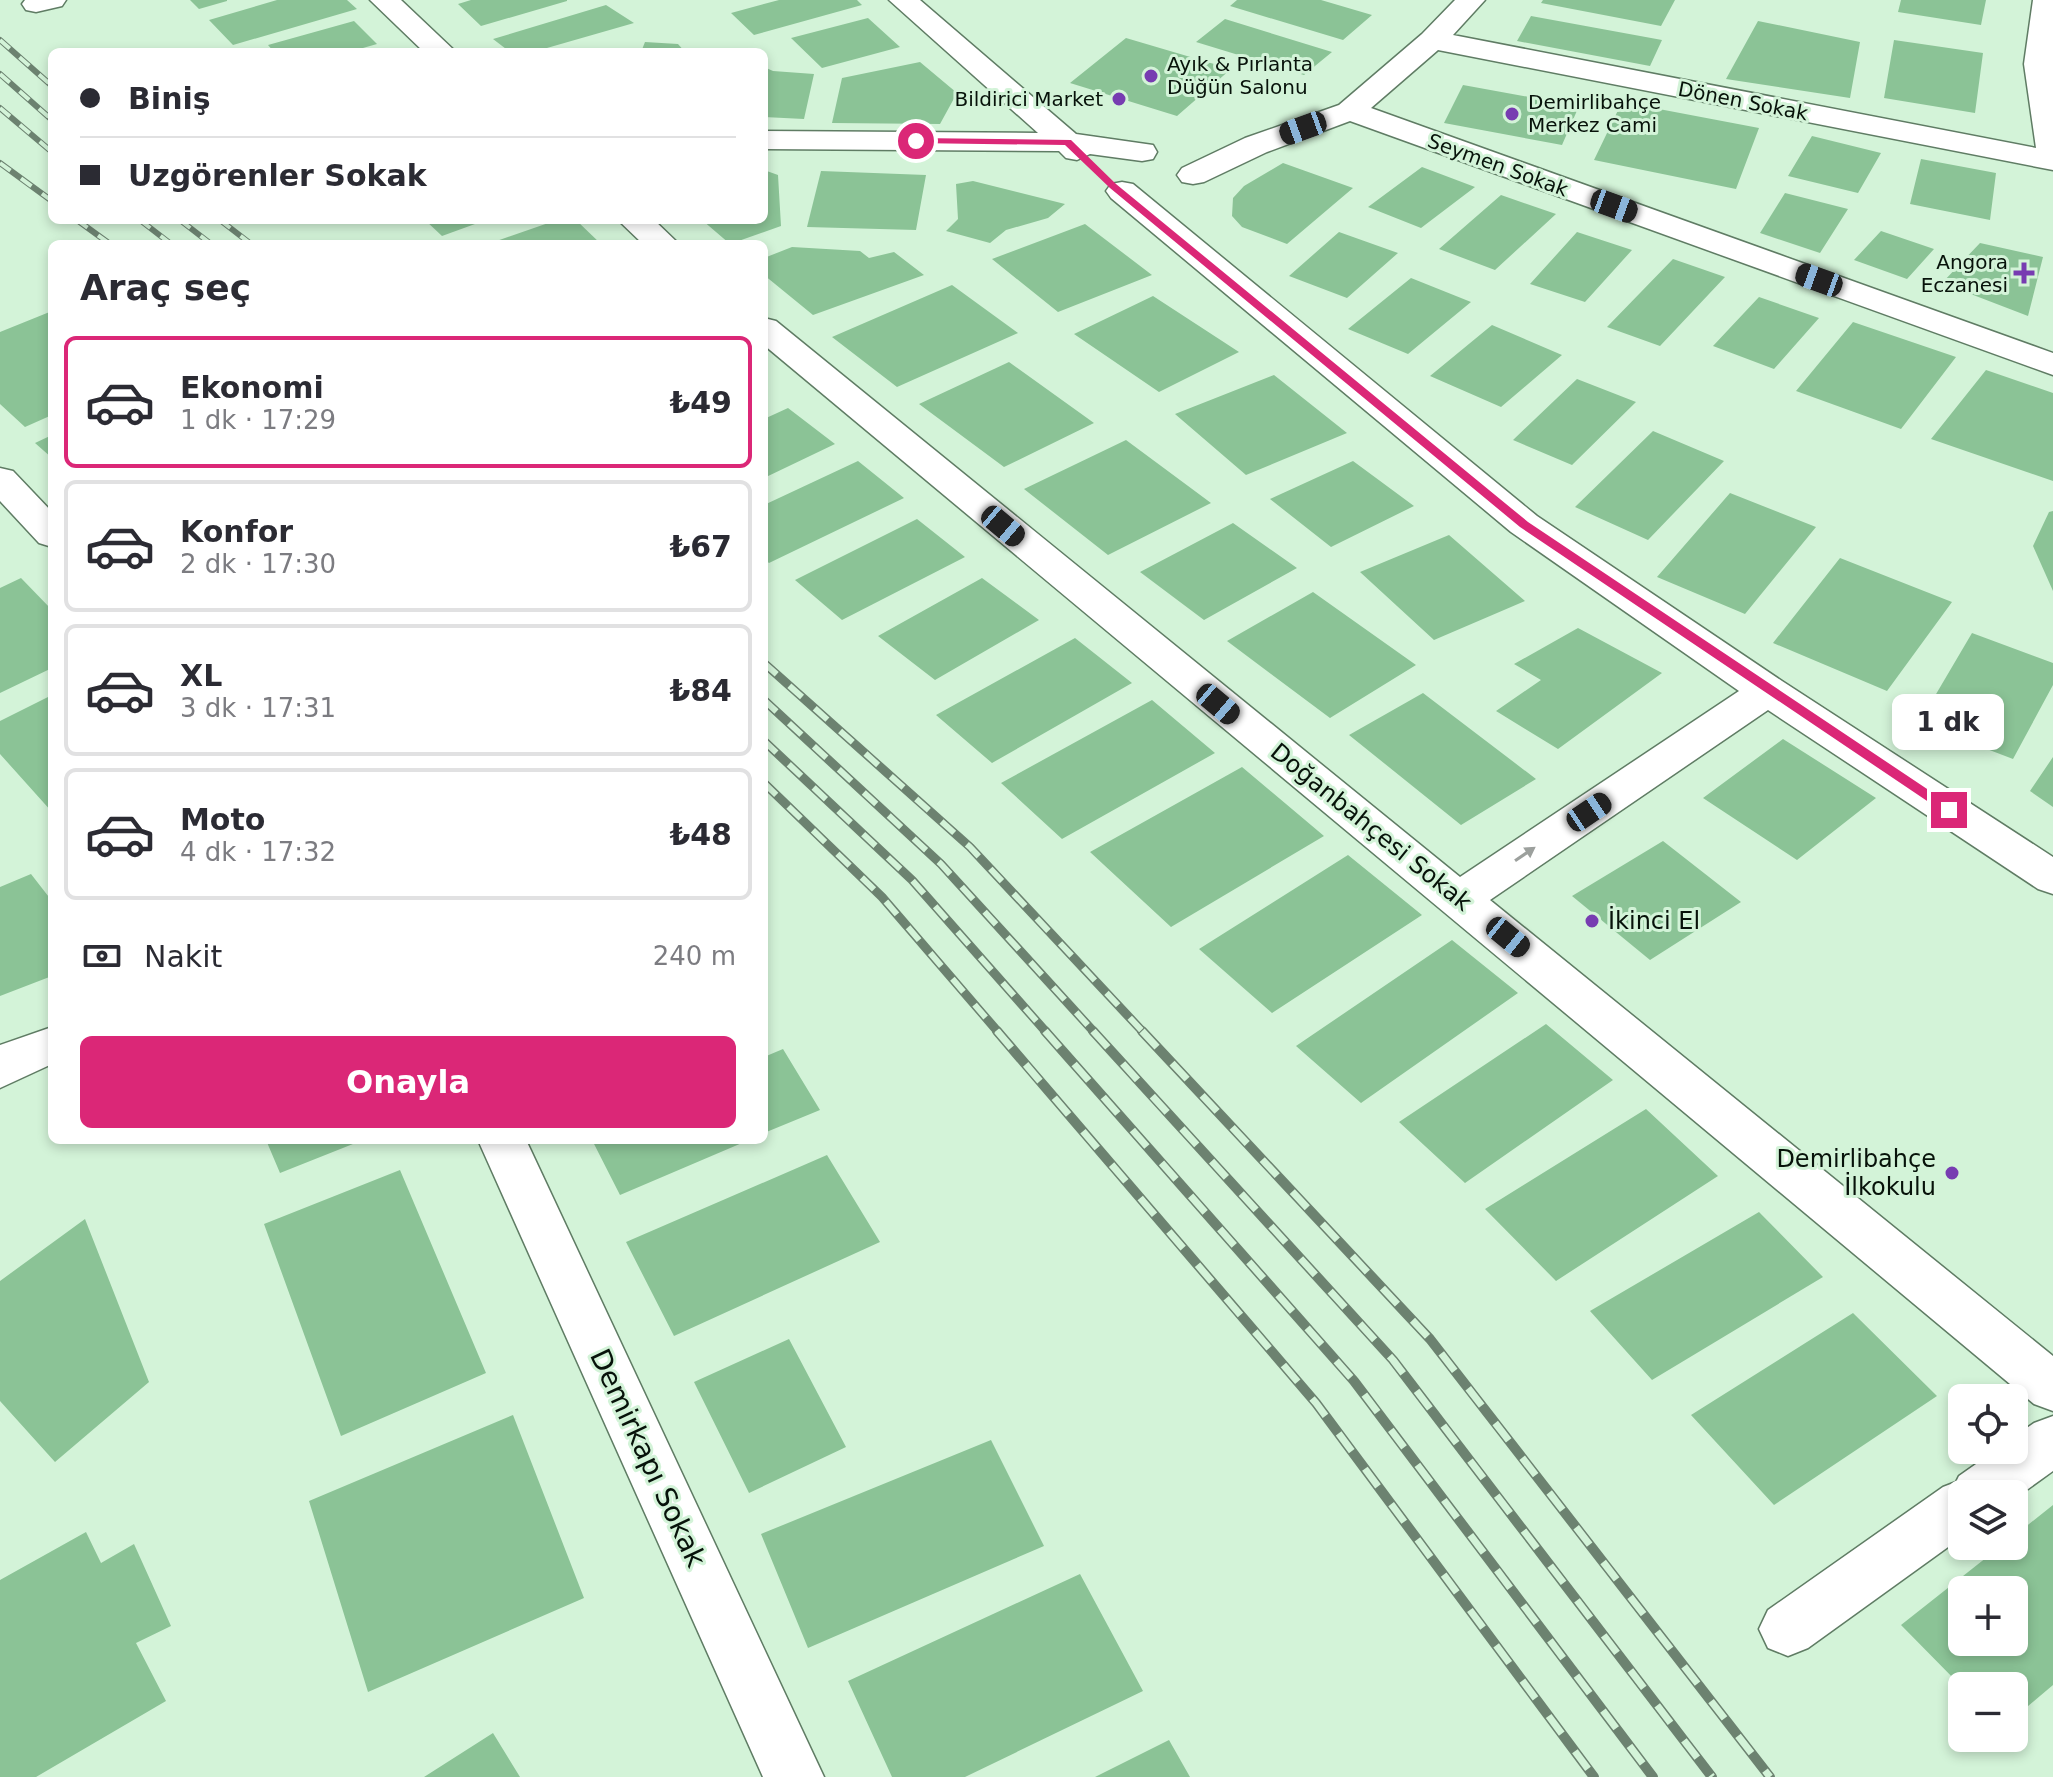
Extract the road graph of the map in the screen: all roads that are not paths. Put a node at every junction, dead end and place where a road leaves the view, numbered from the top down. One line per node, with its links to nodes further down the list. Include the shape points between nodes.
1 (384, 0): 6 (street)
2 (903, 0): 9 (street)
3 (1471, 0): 5 (street)
4 (2047, 0): 12 (street, via 2039,64)
5 (1432, 40): 7 (street); 12 (street, Dönen Sokak)
6 (437, 48)
7 (1350, 111): 10 (street); 19 (street, Seymen Sokak)
8 (768, 140): 9 (street)
9 (1067, 142): 11 (street); 14 (street)
10 (1256, 145): 11 (street); 13 (street)
11 (1149, 152): 13 (street, via 1182,161); 14 (street, via 1110,164 1108,179)
12 (2053, 159)
13 (1188, 182): 14 (street, via 1147,197); 16 (street)
14 (1118, 188): 16 (street)
15 (639, 224): 17 (street)
16 (1159, 224): 22 (street, via 1524,524)
17 (658, 240)
18 (768, 331): 24 (street, Doğanbahçesi Sokak)
19 (2053, 365)
20 (0, 479): 21 (street)
21 (48, 531)
22 (1768, 691): 23 (street); 24 (street, one-way to 22)
23 (2053, 878)
24 (1461, 898): 28 (street, Doğanbahçesi Sokak)
25 (48, 1047): 26 (street)
26 (0, 1069)
27 (504, 1144): 33 (street, Demirkapı Sokak)
28 (2053, 1388)
29 (2053, 1440): 30 (street)
30 (1997, 1480)
31 (1948, 1515): 32 (street)
32 (1788, 1629)
33 (794, 1777)

